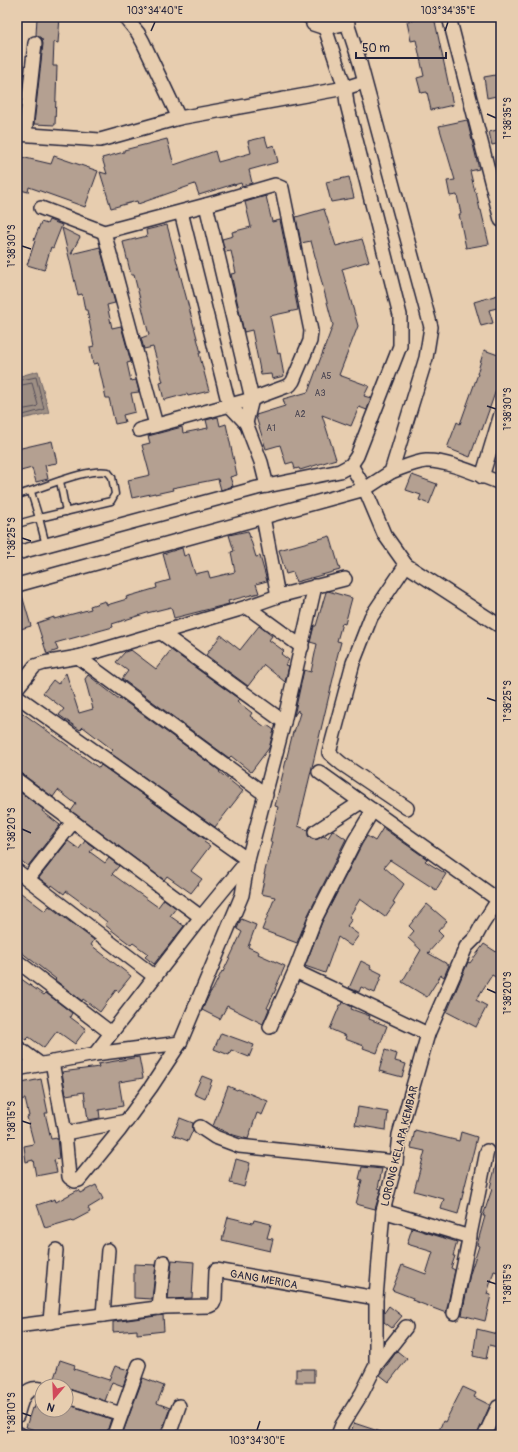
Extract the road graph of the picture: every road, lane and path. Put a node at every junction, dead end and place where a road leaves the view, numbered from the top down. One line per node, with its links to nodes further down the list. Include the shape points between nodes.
1 (126, 17): 8 (street, via 143,42)
2 (449, 17): 10 (street)
3 (347, 20): 4 (street); 6 (street)
4 (317, 22): 7 (street)
5 (35, 43): 9 (street)
6 (364, 82): 7 (street); 23 (street, via 430,327 426,358)
7 (344, 88): 8 (street); 22 (street, via 400,315 400,346 357,456)
8 (179, 118): 9 (street, via 100,140)
9 (21, 134)
10 (495, 171): 14 (street)
11 (206, 205): 13 (street); 16 (street); 16 (street, via 275,185 282,188 311,336 296,378 290,385)
12 (41, 208): 15 (street)
13 (181, 212): 15 (street); 17 (street)
14 (501, 220)
15 (104, 232): 20 (street)
16 (252, 399): 17 (street); 19 (street)
17 (229, 405): 19 (street); 20 (street)
18 (501, 414): 24 (street)
19 (246, 423): 27 (street)
20 (156, 425): 21 (street)
21 (138, 430)
22 (351, 465): 27 (street, via 340,471); 28 (street)
23 (391, 472): 24 (street, via 416,462 428,461); 28 (street)
24 (482, 476): 26 (street)
25 (60, 481): 29 (lane); 31 (lane); 31 (lane, via 99,471 108,472 114,486 115,494 111,501)
26 (501, 483)
27 (267, 486): 35 (street)
28 (365, 489): 32 (street); 37 (street, via 384,534)
29 (31, 492): 30 (lane); 33 (lane)
30 (17, 495)
31 (66, 512): 33 (lane)
32 (263, 517): 39 (street); 41 (street)
33 (39, 518): 34 (lane); 35 (lane)
34 (17, 524)
35 (46, 545): 36 (street)
36 (17, 553)
37 (406, 565): 43 (street); 54 (street, via 371,617 353,663 329,753)
38 (344, 579): 40 (street)
39 (17, 585)
40 (315, 586): 41 (street); 45 (street)
41 (278, 596): 42 (street)
42 (248, 607): 44 (street); 45 (street)
43 (501, 625)
44 (160, 632): 46 (street); 49 (street)
45 (302, 647): 49 (street)
46 (78, 657): 47 (street, via 44,662 35,666); 52 (street)
47 (17, 688)
48 (17, 696): 58 (street)
49 (284, 722): 52 (street)
50 (319, 772): 53 (street)
51 (17, 780): 56 (street)
52 (266, 795): 58 (street)
53 (361, 802): 55 (street); 57 (street)
54 (407, 808)
55 (373, 810): 61 (street); 64 (street, via 315,919)
56 (73, 822): 60 (street); 62 (street)
57 (315, 832)
58 (248, 860): 62 (street); 69 (street, via 242,895)
59 (17, 871): 60 (street)
60 (28, 879): 65 (street)
61 (500, 901): 68 (street, LORONG KELAPA KEMBAR, via 466,947)
62 (201, 916): 65 (street)
63 (17, 961): 67 (street)
64 (295, 971): 66 (street); 68 (street)
65 (154, 976): 67 (street)
66 (270, 1027)
67 (111, 1033): 71 (street)
68 (428, 1034): 78 (street, LORONG KELAPA KEMBAR, via 399,1135)
69 (180, 1043): 71 (street); 74 (street)
70 (17, 1047): 72 (street)
71 (95, 1054): 72 (street)
72 (46, 1063): 73 (street); 76 (street)
73 (17, 1069)
74 (126, 1121): 76 (street); 76 (street, via 92,1165 79,1180 75,1181 69,1177)
75 (200, 1127): 78 (street, via 215,1137 240,1146)
76 (65, 1134)
77 (487, 1151): 80 (street)
78 (396, 1162): 79 (street, LORONG KELAPA KEMBAR)
79 (383, 1211): 80 (street); 84 (street, LORONG KELAPA KEMBAR)
80 (470, 1237): 86 (street)
81 (56, 1250): 88 (street)
82 (108, 1250): 87 (street)
83 (164, 1262): 85 (street)
84 (376, 1298): 85 (street, GANG MERICA, via 216,1270 213,1304); 92 (street, LORONG KELAPA KEMBAR)
85 (159, 1308): 87 (street, GANG MERICA)
86 (454, 1313)
87 (103, 1315): 88 (street, GANG MERICA)
88 (50, 1322): 89 (street, GANG MERICA)
89 (17, 1326)
90 (406, 1327): 92 (street, LORONG KELAPA KEMBAR)
91 (139, 1365): 97 (street)
92 (376, 1365): 103 (street, LORONG KELAPA KEMBAR)
93 (34, 1389): 98 (street, via 24,1395)
94 (74, 1399): 97 (street)
95 (180, 1406): 102 (street)
96 (498, 1407): 104 (street)
97 (121, 1414): 101 (street)
98 (17, 1416)
99 (17, 1433): 100 (street)
100 (22, 1435)
101 (114, 1435)
102 (169, 1435)
103 (338, 1435)
104 (485, 1435)

